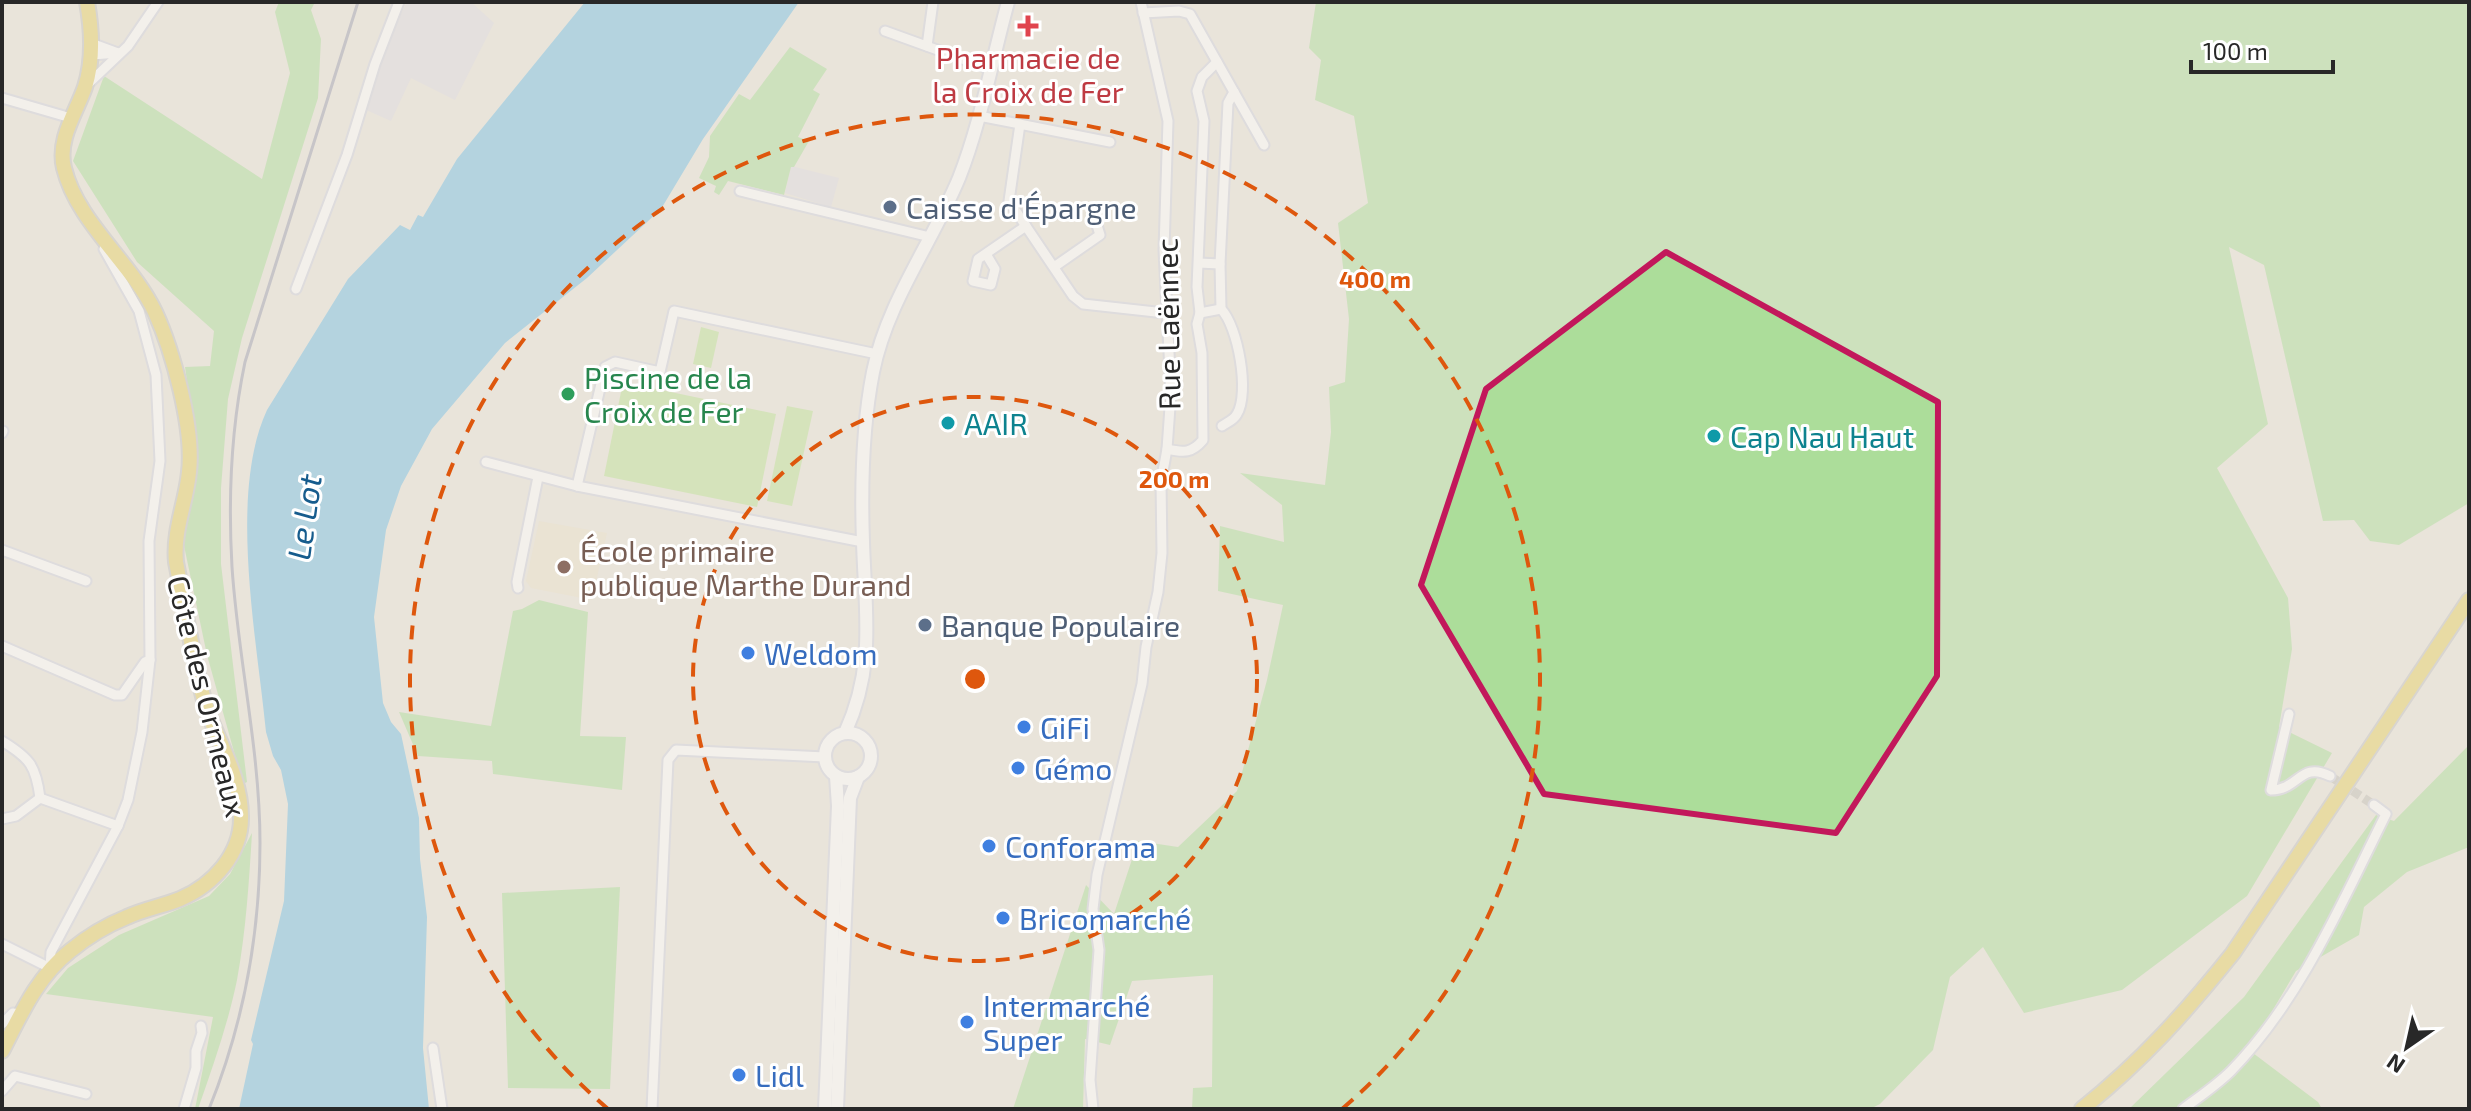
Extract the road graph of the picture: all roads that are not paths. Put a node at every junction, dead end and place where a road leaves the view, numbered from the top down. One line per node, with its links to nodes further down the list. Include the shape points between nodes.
1 (87, 2): 10 (main road, Côte des Ormeaux)
2 (158, 2): 11 (street)
3 (399, 2): 31 (street)
4 (933, 2): 9 (street)
5 (1008, 2): 13 (street)
6 (1141, 2): 7 (street, Rue Laënnec)
7 (1143, 13): 12 (street, via 1190,14); 33 (street, Rue Laënnec, via 1168,121)
8 (885, 31): 9 (street)
9 (927, 46): 13 (street)
10 (92, 49): 11 (street); 14 (main road, Côte des Ormeaux)
11 (118, 53): 14 (street)
12 (1217, 62): 15 (street); 28 (street, via 1197,91 1204,121)
13 (990, 69): 17 (street)
14 (85, 86): 18 (main road, Côte des Ormeaux)
15 (1234, 92): 21 (street); 29 (street, via 1228,103)
16 (2, 98): 18 (street)
17 (979, 116): 19 (street); 25 (street, via 958,179)
18 (71, 118): 26 (main road, Côte des Ormeaux, via 63,165 84,211)
19 (1020, 124): 20 (street); 24 (street, via 1008,193)
20 (1110, 142)
21 (1264, 145)
22 (740, 191): 25 (street)
23 (1096, 222): 30 (street, via 1100,235)
24 (1026, 226): 27 (street); 30 (street)
25 (930, 237): 35 (street)
26 (109, 243): 47 (street, via 104,249 139,311 156,375 160,461 149,541); 62 (main road, Côte des Ormeaux, via 157,316 188,430 189,476 174,541 176,562 204,698 242,813 233,852 208,883 107,927)
27 (986, 254)
28 (1199, 263): 29 (street); 34 (street)
29 (1220, 264): 32 (street)
30 (1054, 267): 33 (street, via 1083,304)
31 (296, 289)
32 (1221, 309): 34 (street); 36 (street, via 1236,334 1241,378 1236,418)
33 (1165, 313): 37 (street, Rue Laënnec, via 1171,393)
34 (1200, 313): 37 (street, via 1203,440 1188,453)
35 (877, 354): 40 (street, via 674,311 660,372 615,362 605,367); 41 (street, via 864,433)
36 (1222, 426)
37 (1167, 449): 70 (street, Rue Laënnec, via 1158,592 1093,909 1099,950)
38 (486, 462): 39 (street)
39 (538, 477): 40 (street); 44 (street)
40 (577, 486): 41 (street)
41 (863, 542): 48 (street, via 868,647)
42 (2, 550): 43 (street)
43 (86, 581)
44 (518, 588)
45 (2469, 600): 76 (main road, via 2233,953 2152,1048)
46 (2, 646): 47 (street, via 115,695 122,695)
47 (150, 660): 60 (street, via 142,732)
48 (857, 706): 50 (street); 51 (street)
49 (2289, 714): 55 (street, via 2271,790 2283,790 2309,771)
50 (845, 733): 51 (street); 53 (street, via 830,741)
51 (859, 735): 56 (street, via 871,755)
52 (2, 741): 57 (street, via 31,762)
53 (825, 757): 54 (street); 73 (street, via 676,750 668,760)
54 (836, 776): 56 (street); 74 (street)
55 (2330, 776)
56 (858, 777): 75 (street, via 850,798)
57 (40, 798): 59 (street, via 16,816); 60 (street)
58 (2374, 805): 77 (street, via 2386,814 2306,970 2230,1072)
59 (2, 819)
60 (118, 826): 62 (street, via 51,952)
61 (2, 944): 62 (street)
62 (50, 968): 63 (main road, Côte des Ormeaux)
63 (21, 1014): 64 (street, via 13,1013); 67 (main road, Côte des Ormeaux)
64 (2, 1024)
65 (201, 1026): 71 (street)
66 (433, 1048): 72 (street)
67 (2, 1051)
68 (2, 1091): 69 (street, via 15,1076)
69 (86, 1094)
70 (1092, 1108)
71 (184, 1109)
72 (442, 1109)
73 (652, 1109)
74 (825, 1109)
75 (837, 1109)
76 (2082, 1109)
77 (2183, 1109)

